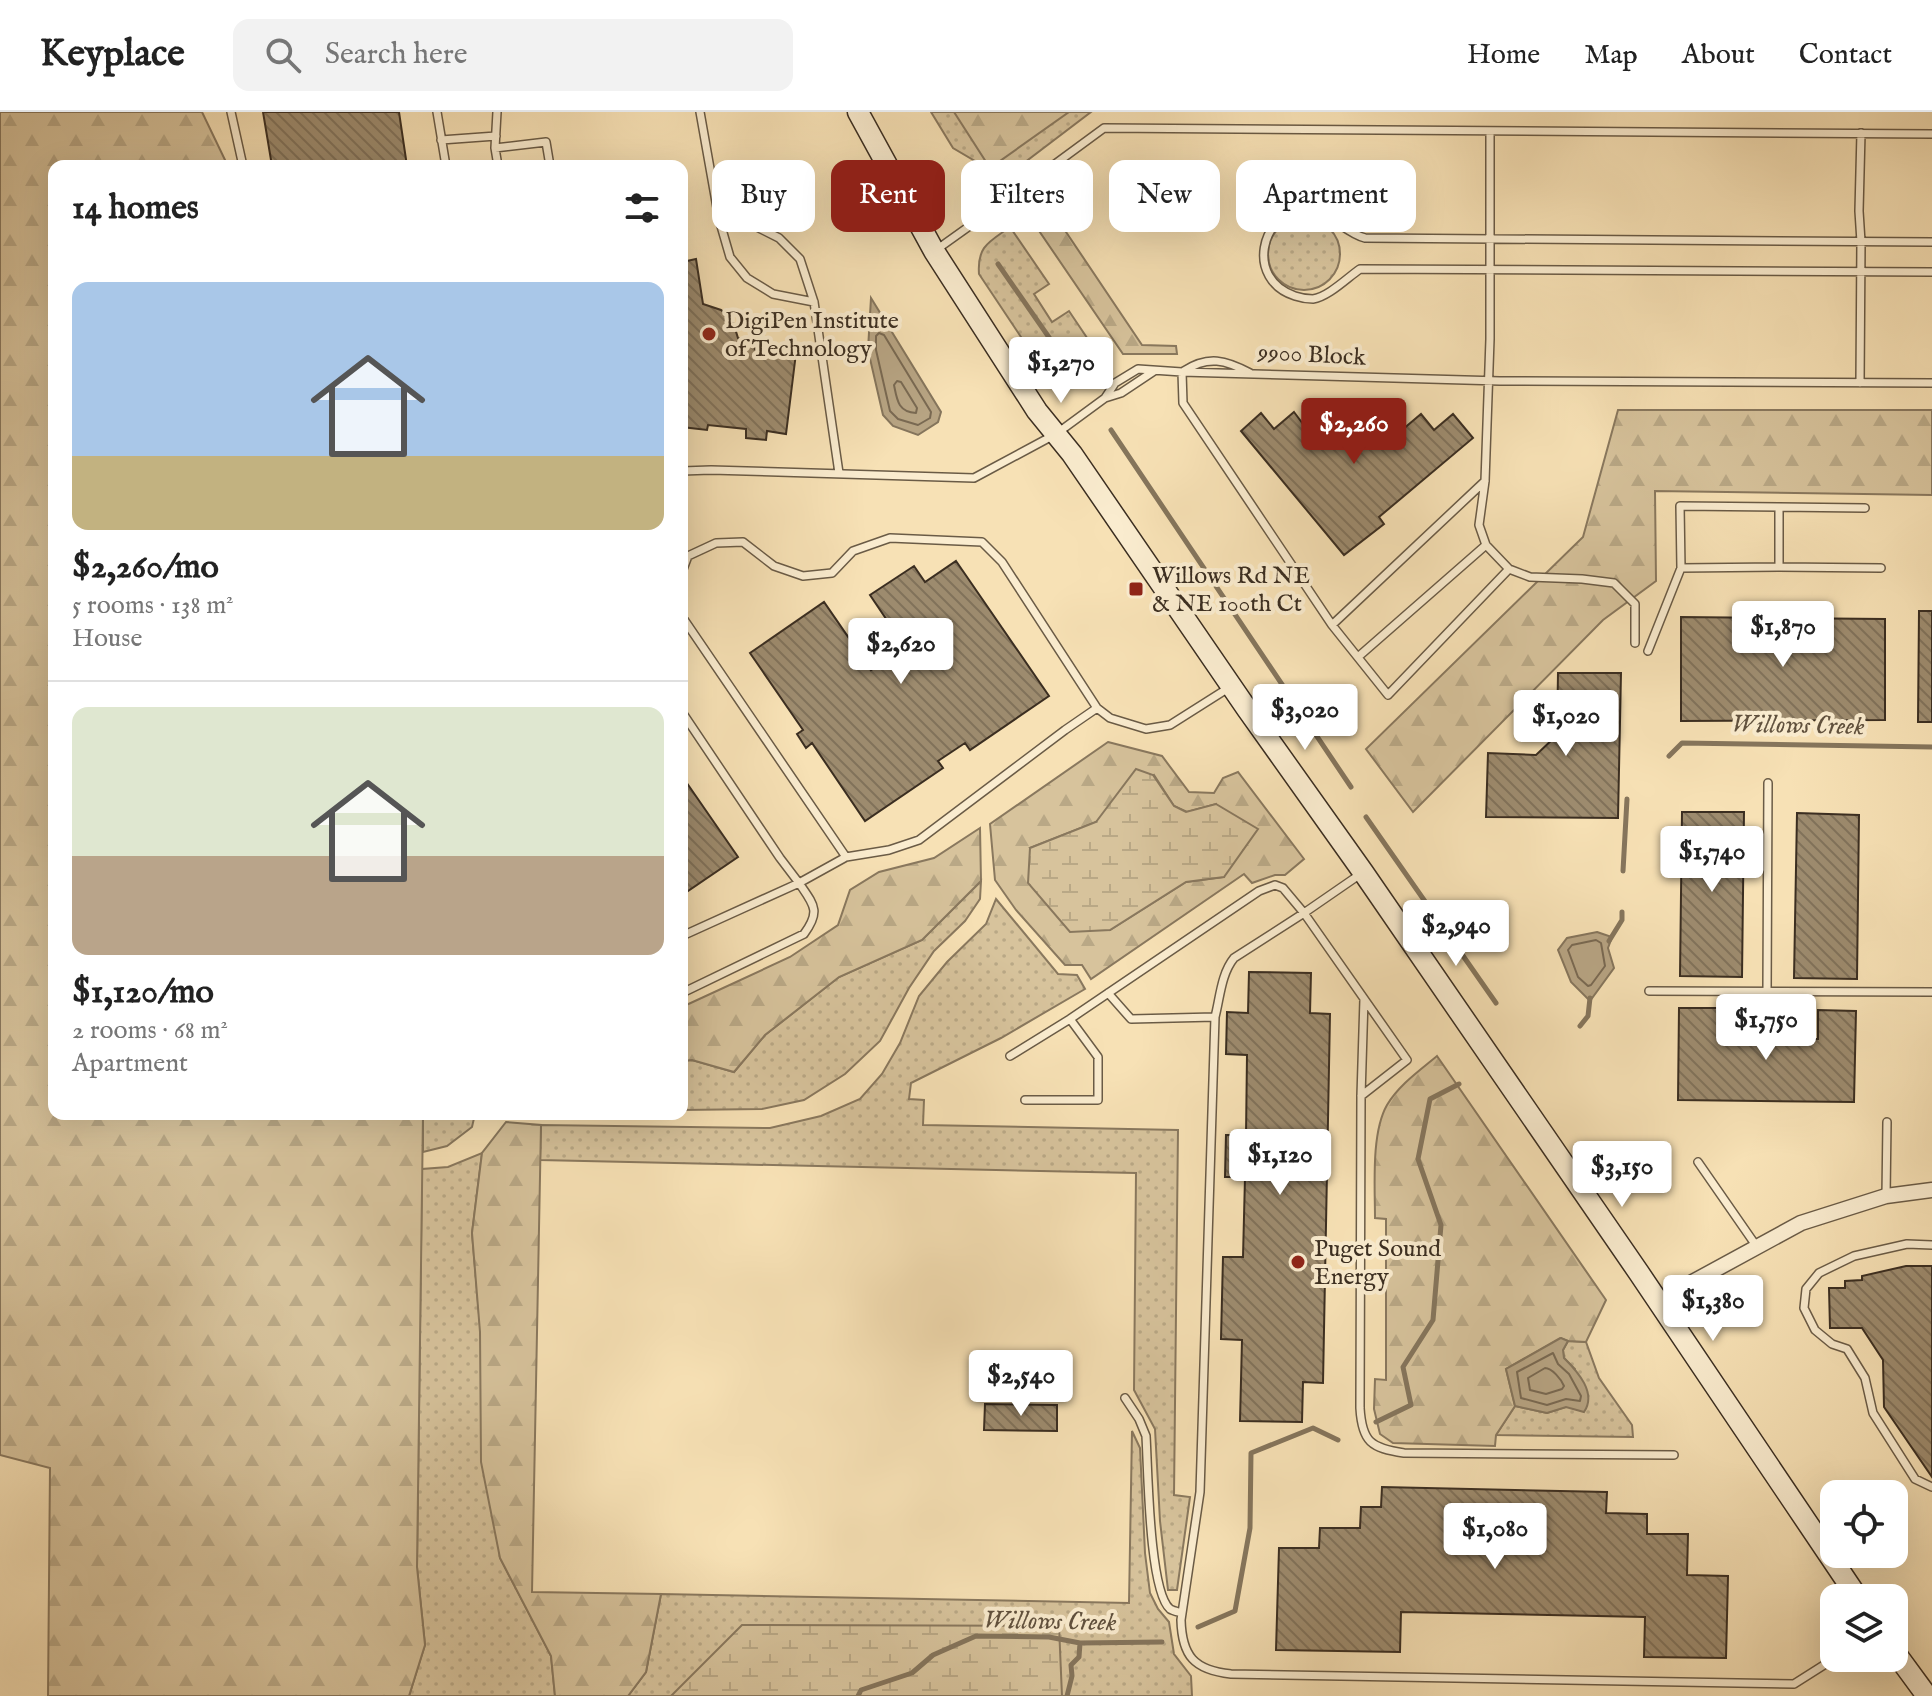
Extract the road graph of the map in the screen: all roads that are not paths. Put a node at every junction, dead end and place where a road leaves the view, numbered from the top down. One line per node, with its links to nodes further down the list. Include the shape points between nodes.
1 (231, 112): 12 (lane)
2 (437, 112): 10 (lane)
3 (497, 112): 9 (lane)
4 (700, 112): 16 (lane)
5 (858, 112): 22 (main road)
6 (1490, 131): 7 (lane); 19 (lane); 22 (lane, via 1104,128 1017,192 997,200 992,210)
7 (1861, 133): 8 (lane); 20 (lane)
8 (1932, 134)
9 (496, 136): 10 (lane); 11 (lane)
10 (441, 140): 13 (lane)
11 (495, 148): 14 (lane); 15 (lane, via 546,142)
12 (242, 160)
13 (445, 160)
14 (497, 160)
15 (549, 160)
16 (712, 180)
17 (723, 232): 26 (lane, via 730,257 747,278 773,294)
18 (767, 232): 26 (lane, via 800,259)
19 (1490, 239): 20 (lane); 23 (lane); 23 (lane, via 1365,238 1320,211 1302,210 1273,228 1263,255 1266,272 1283,292 1316,299 1360,269)
20 (1861, 242): 21 (lane); 24 (lane)
21 (1932, 242)
22 (934, 251): 33 (main road)
23 (1490, 269): 24 (lane); 29 (lane)
24 (1861, 272): 25 (lane); 30 (lane)
25 (1932, 272)
26 (814, 302): 35 (lane)
27 (1154, 371): 28 (lane, 9900 Block); 32 (lane); 32 (lane, 9900 Block, via 1138,369 1126,375)
28 (1182, 372): 29 (lane, 9900 Block, via 1198,362 1230,362 1252,374); 46 (lane, via 1183,403)
29 (1487, 381): 30 (lane, 9900 Block); 36 (lane)
30 (1860, 383): 31 (lane, 9900 Block)
31 (1932, 383)
32 (1105, 398): 33 (lane, 9900 Block)
33 (1056, 434): 35 (lane, 9900 Block, via 974,478); 50 (main road)
34 (688, 471): 35 (lane, 9900 Block)
35 (839, 473)
36 (1485, 481): 39 (lane, via 1479,525); 46 (lane)
37 (1779, 507): 38 (lane); 41 (lane); 42 (lane, via 1680,506)
38 (1865, 508)
39 (1486, 545): 44 (lane); 49 (lane)
40 (688, 556): 51 (lane, via 716,543 743,542 774,566 803,576 832,573 853,551 890,538 982,542 1002,562)
41 (1779, 567): 42 (lane); 43 (lane)
42 (1681, 568): 48 (lane)
43 (1881, 568)
44 (1509, 569): 47 (lane, via 1530,577 1614,583 1635,604); 49 (lane, via 1388,695)
45 (688, 625): 54 (lane)
46 (1332, 625): 49 (lane)
47 (1635, 643)
48 (1648, 651)
49 (1358, 657)
50 (1232, 686): 51 (lane, via 1170,725 1146,729 1110,718); 55 (main road)
51 (1097, 708): 54 (lane, via 919,840)
52 (688, 721): 56 (lane)
53 (1768, 783): 61 (lane)
54 (846, 857): 56 (lane)
55 (1363, 872): 57 (lane); 76 (main road)
56 (799, 883): 58 (lane); 59 (lane, via 814,905 813,922 804,934)
57 (1304, 913): 63 (lane, via 1283,888 1267,887); 64 (lane); 65 (lane, via 1234,958)
58 (688, 933)
59 (688, 990)
60 (1649, 991): 61 (lane)
61 (1767, 991): 62 (lane)
62 (1932, 992)
63 (1108, 993): 65 (lane, via 1131,1019); 66 (lane)
64 (1364, 999): 68 (lane); 68 (lane, via 1407,1060)
65 (1215, 1017): 81 (lane, via 1200,1492)
66 (1070, 1019): 67 (lane); 69 (lane, via 1098,1057 1098,1100)
67 (1010, 1056)
68 (1361, 1096): 78 (lane, via 1364,1434 1384,1450 1404,1453)
69 (1025, 1100)
70 (1887, 1122): 73 (lane)
71 (1698, 1162): 75 (lane)
72 (1932, 1190): 73 (street)
73 (1886, 1196): 75 (street, via 1801,1223)
74 (1932, 1245): 79 (lane, via 1907,1244 1854,1256 1819,1273 1806,1289 1804,1308 1815,1330 1847,1349 1865,1378 1873,1413 1915,1479)
75 (1757, 1247): 76 (street)
76 (1659, 1303): 80 (main road)
77 (1125, 1398): 81 (lane, via 1146,1436 1156,1576 1167,1605)
78 (1674, 1455)
79 (1932, 1487)
80 (1849, 1584)
81 (1182, 1613): 82 (lane, via 1182,1638 1189,1656 1214,1673 1794,1684)
82 (1820, 1668)
83 (1908, 1670): 84 (main road)
84 (1927, 1696)

